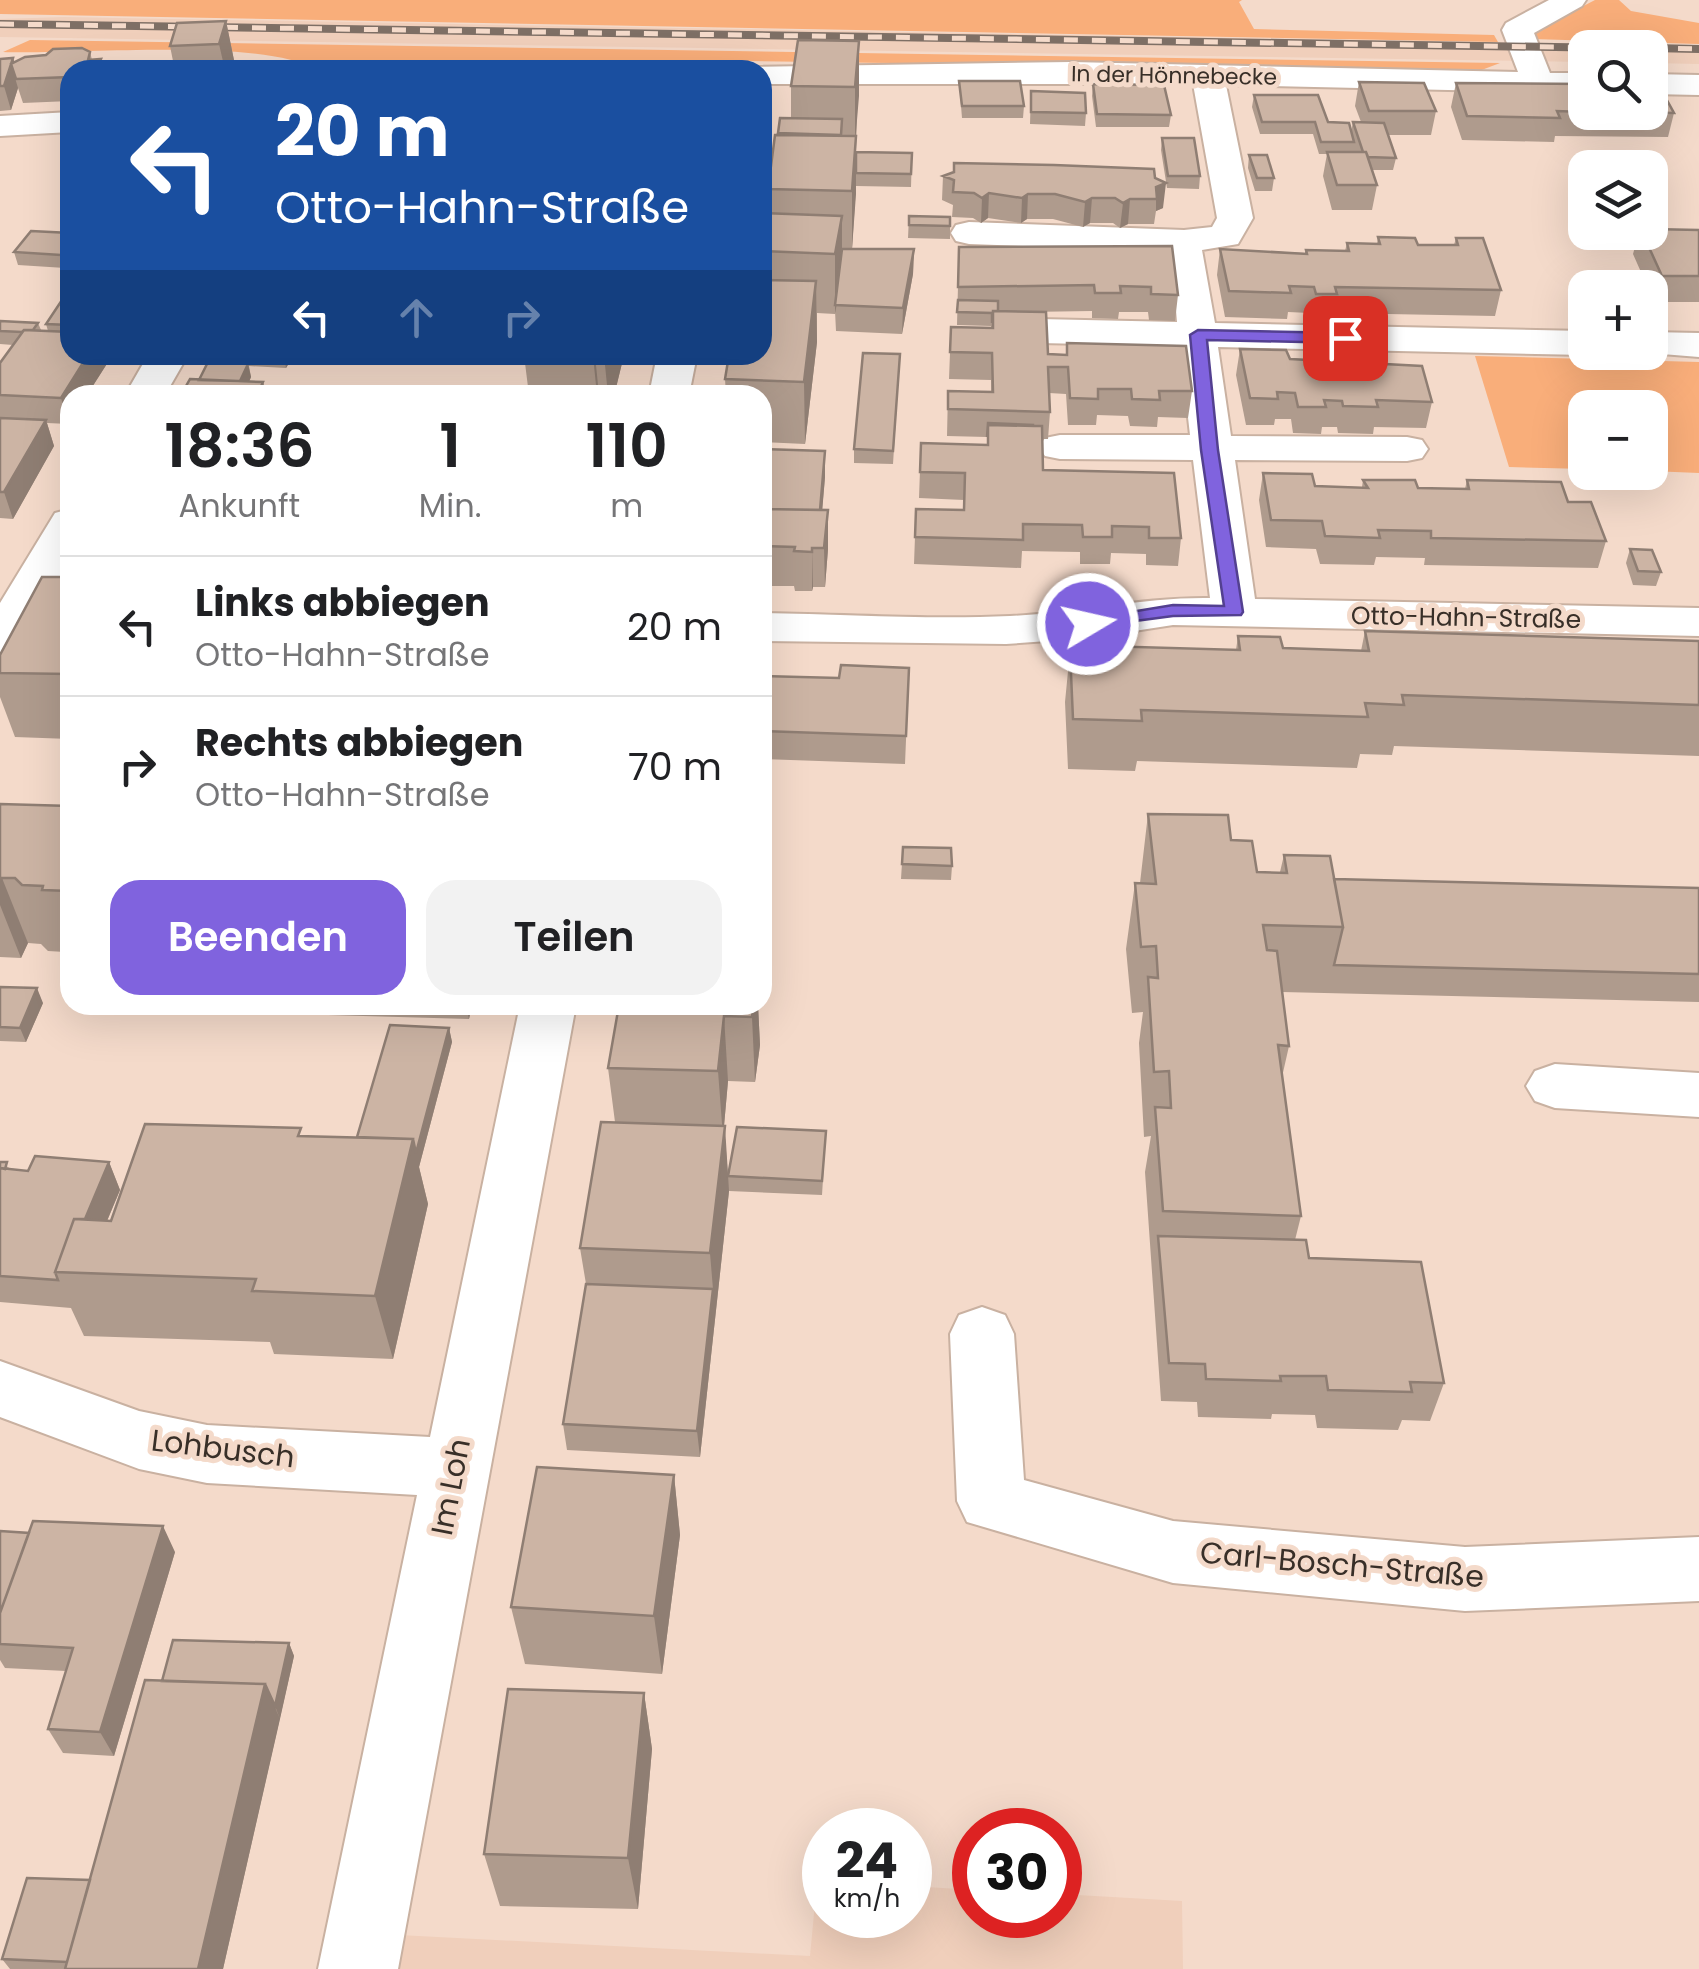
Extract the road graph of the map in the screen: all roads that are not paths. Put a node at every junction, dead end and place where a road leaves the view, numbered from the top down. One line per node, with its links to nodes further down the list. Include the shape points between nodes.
1 (1571, 0): 4 (street, via 1516,30)
2 (772, 74): 3 (street, In der Hönnebecke)
3 (1208, 76): 4 (street, In der Hönnebecke); 10 (street, via 1235,218 1225,236)
4 (1538, 82): 5 (street, In der Hönnebecke)
5 (1568, 83)
6 (1668, 84): 7 (street)
7 (1699, 85)
8 (60, 123): 9 (street)
9 (0, 126)
10 (969, 233)
11 (1187, 255): 13 (street)
12 (1039, 331): 13 (street)
13 (1198, 335): 14 (street); 19 (street)
14 (1568, 342)
15 (1668, 344): 16 (street)
16 (1699, 345)
17 (1060, 446): 19 (street)
18 (1407, 449): 19 (street)
19 (1210, 450): 21 (street)
20 (60, 539): 24 (street)
21 (1234, 612): 22 (street, Otto-Hahn-Straße); 23 (street, Otto-Hahn-Straße, via 1173,610 1006,630)
22 (1699, 622)
23 (772, 627)
24 (0, 642)
25 (546, 1015): 30 (street, Im Loh)
26 (1556, 1086): 27 (street)
27 (1699, 1095)
28 (982, 1334): 31 (street, Carl-Bosch-Straße, via 991,1501 1173,1552 1465,1579)
29 (0, 1388): 30 (street, Lohbusch, via 140,1440 207,1454)
30 (454, 1468): 32 (street, Im Loh)
31 (1699, 1569)
32 (358, 1969)

